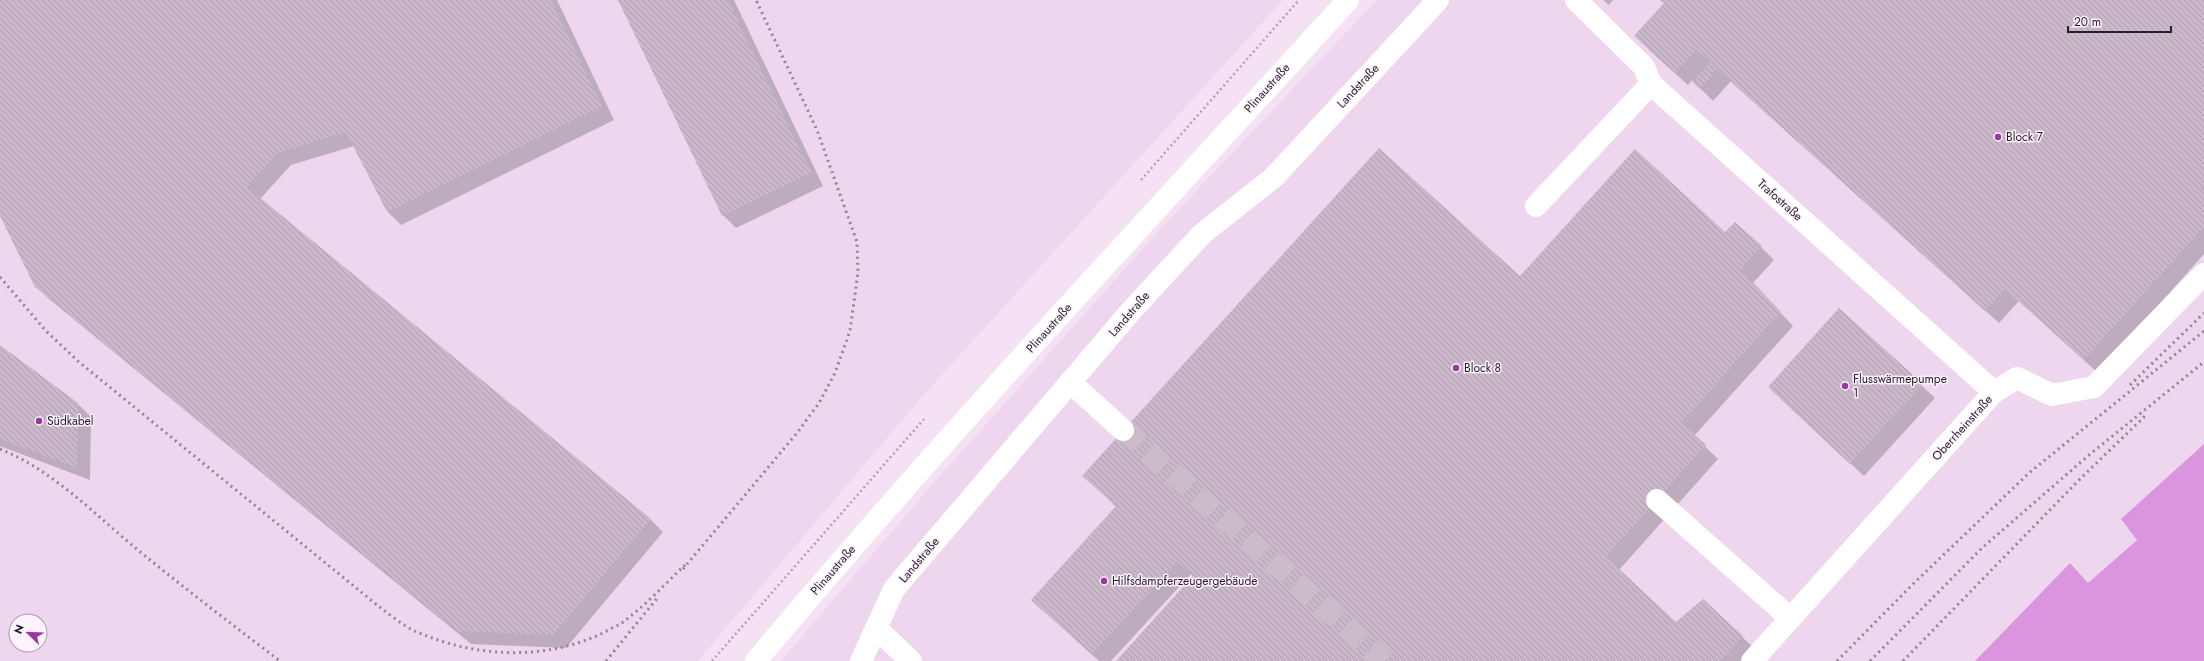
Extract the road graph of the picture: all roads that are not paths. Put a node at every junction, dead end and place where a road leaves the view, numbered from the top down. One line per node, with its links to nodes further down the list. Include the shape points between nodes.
1 (1348, 0): 13 (street, Plinaustraße, via 859,539)
2 (1438, 0): 7 (street, Landstraße, via 1274,177 1202,234)
3 (1576, 0): 4 (street, Trafostraße, via 1644,67)
4 (1651, 84): 5 (street); 8 (street, Trafostraße)
5 (1536, 206)
6 (2204, 274): 8 (street, Oberrheinstraße, via 2094,387 2052,394 2017,378)
7 (1070, 382): 9 (street); 12 (street, Landstraße, via 894,589)
8 (1994, 392): 11 (street, Oberrheinstraße)
9 (1123, 430)
10 (1657, 500): 11 (street)
11 (1790, 618): 16 (street, Oberrheinstraße)
12 (876, 628): 14 (street, Landstraße); 15 (street)
13 (756, 661)
14 (861, 661)
15 (911, 661)
16 (1752, 661)

